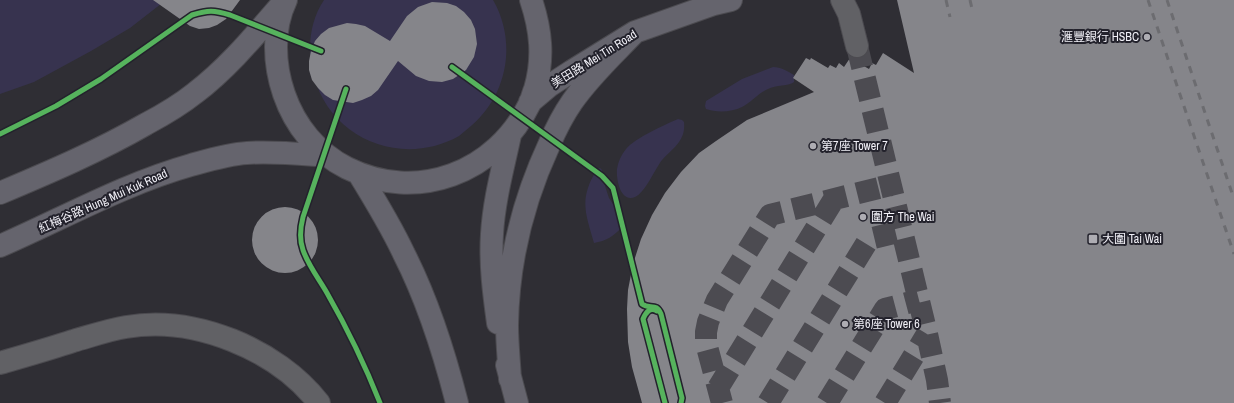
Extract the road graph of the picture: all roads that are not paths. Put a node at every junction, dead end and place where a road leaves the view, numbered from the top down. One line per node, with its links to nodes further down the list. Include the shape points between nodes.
1 (531, 0): 7 (main road, via 537,16 541,58)
2 (731, 0): 5 (main road, 美田路 Mei Tin Road)
3 (842, 0): 6 (lane)
4 (285, 1): 9 (main road, via 276,42 276,63 280,83 296,122); 11 (main road, via 243,49 195,94 93,153)
5 (635, 32): 7 (main road, 美田路 Mei Tin Road, via 572,71); 14 (main road, via 596,71 571,103 538,169 526,203 511,278 507,325)
6 (857, 46)
7 (530, 102): 8 (main road)
8 (510, 135): 10 (main road, via 496,150 479,162 461,172 441,178 400,183); 14 (main road, via 497,190 492,235 492,280 498,325)
9 (327, 156): 10 (main road); 12 (main road, 紅梅谷路 Hung Mui Kuk Road, via 246,153 207,160 137,183)
10 (359, 174): 16 (main road, via 404,254 423,296 439,338)
11 (0, 193)
12 (0, 246)
13 (0, 363): 15 (lane, via 127,327 184,327 212,333 261,354 299,380)
14 (510, 380): 17 (main road)
15 (319, 403)
16 (457, 403)
17 (517, 403)

